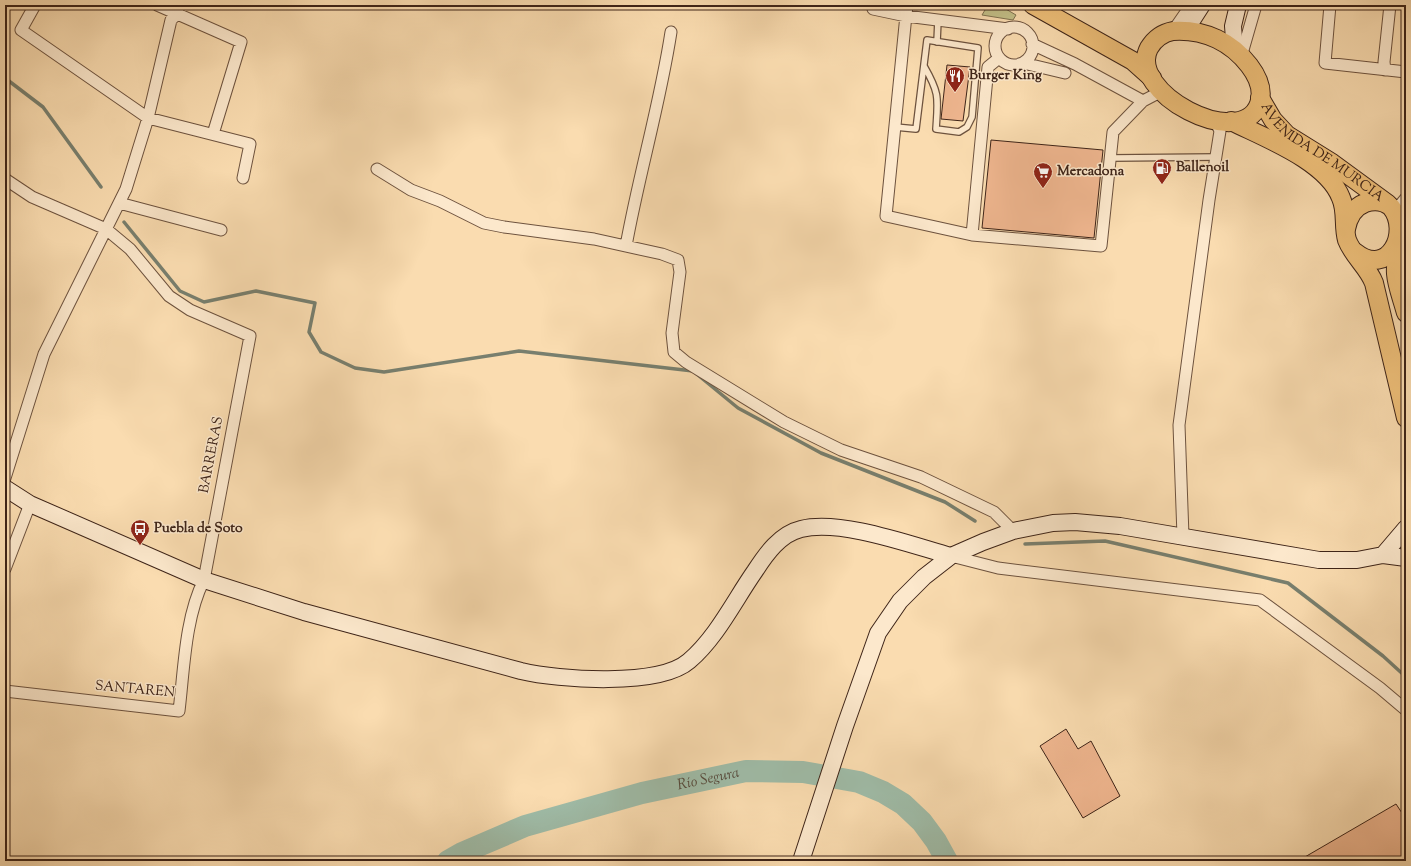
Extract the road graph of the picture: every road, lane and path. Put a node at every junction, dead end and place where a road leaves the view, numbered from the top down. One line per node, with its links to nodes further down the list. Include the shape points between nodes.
1 (35, 5): 31 (street, via 21,30)
2 (157, 5): 12 (street)
3 (1033, 5): 28 (main road, via 1133,61)
4 (1058, 5): 20 (main road, via 1128,46)
5 (1191, 5): 16 (street)
6 (1202, 5): 16 (main road, via 1193,19)
7 (1238, 5): 21 (main road, via 1234,26)
8 (1256, 5): 21 (street)
9 (1330, 5): 25 (street, via 1325,63)
10 (1390, 5): 25 (street)
11 (874, 8): 13 (street)
12 (178, 10): 31 (street, via 171,20); 34 (street, via 240,42)
13 (906, 10): 14 (street); 33 (street)
14 (938, 20): 15 (street); 18 (lane)
15 (1008, 29): 19 (street, via 1022,29); 22 (street, via 999,34 996,40)
16 (1177, 31): 20 (main road, via 1159,36); 21 (main road, via 1210,36)
17 (671, 32): 47 (street, via 661,90)
18 (937, 42): 24 (lane, via 927,40); 24 (lane, via 978,48 972,117 967,126 959,132 936,129 938,98 935,86)
19 (1032, 44): 23 (street, via 1030,55); 30 (street)
20 (1151, 45): 28 (main road, via 1146,65)
21 (1238, 54): 29 (main road, via 1256,76)
22 (998, 58): 23 (street, via 1012,65); 45 (street, via 988,67)
23 (1023, 63): 27 (street)
24 (924, 66): 33 (lane, via 916,129)
25 (1385, 70): 26 (street)
26 (1406, 72)
27 (1065, 73)
28 (1157, 85): 30 (street); 32 (main road, via 1187,110)
29 (1260, 98): 32 (main road, via 1259,104 1251,114 1239,121); 41 (main road, AVENIDA DE MURCIA, via 1273,120 1287,135)
30 (1143, 101): 36 (street, via 1113,132)
31 (148, 118): 34 (street); 40 (street, via 126,189)
32 (1223, 121): 35 (street); 44 (main road, via 1272,142 1323,172 1341,197)
33 (894, 127): 45 (street, via 886,216)
34 (213, 134): 38 (street, via 250,144)
35 (1216, 157): 36 (lane); 57 (street, via 1179,426)
36 (1110, 158): 45 (street, via 1101,246)
37 (377, 169): 47 (street, via 411,190 484,223)
38 (242, 178)
39 (5, 179): 42 (street, via 32,197)
40 (119, 203): 42 (street); 43 (street)
41 (1399, 206): 44 (main road, via 1372,202 1363,204 1350,215); 46 (main road, via 1404,223)
42 (106, 229): 52 (street, via 44,354); 62 (street, BARRERAS, via 130,249 169,296 190,310 250,336)
43 (221, 230)
44 (1346, 230): 48 (main road)
45 (972, 235)
46 (1404, 244): 48 (main road, via 1396,253 1379,260 1369,260); 50 (main road, via 1396,258 1395,271)
47 (626, 246): 56 (street, via 678,260 680,272 672,333 674,352 686,362 784,422 841,450 928,480 994,512)
48 (1354, 252): 51 (main road, via 1369,271 1374,284)
49 (1406, 264): 50 (main road)
50 (1405, 309)
51 (1406, 418)
52 (5, 478)
53 (5, 488): 54 (main road)
54 (30, 504): 61 (street); 62 (main road)
55 (1406, 528): 58 (main road)
56 (1013, 531): 57 (main road, via 1053,523 1075,522); 59 (main road)
57 (1183, 536): 58 (main road, via 1319,560 1357,560)
58 (1383, 555): 60 (main road)
59 (951, 556): 62 (main road, via 877,535 838,528 800,529 785,536 770,550 715,631 688,662 675,670 660,674 599,679 545,677 521,671 304,612); 64 (street, via 998,568 1260,600); 65 (main road, via 924,577 900,601 878,633)
60 (1406, 558)
61 (5, 569)
62 (204, 580): 63 (street, SANTAREN, via 198,592 187,640 179,711)
63 (5, 691)
64 (1406, 710)
65 (802, 858)

